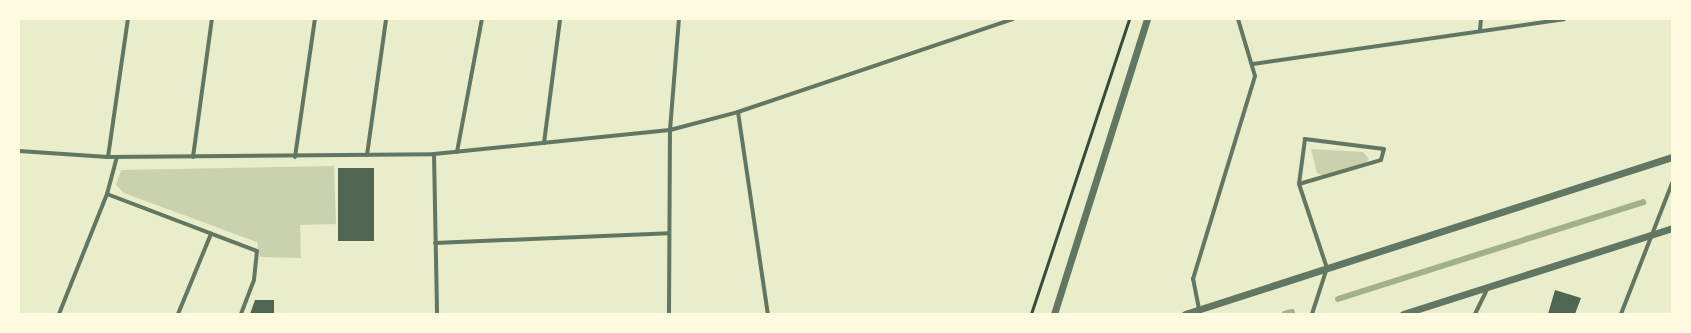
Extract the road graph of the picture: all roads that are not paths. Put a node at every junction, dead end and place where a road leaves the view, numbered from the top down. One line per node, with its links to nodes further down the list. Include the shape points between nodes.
1 (128, 19): 22 (street)
2 (212, 19): 24 (street)
3 (316, 19): 25 (street)
4 (386, 19): 21 (street)
5 (482, 19): 19 (street)
6 (560, 19): 17 (street)
7 (680, 19): 16 (street)
8 (1013, 19): 15 (street)
9 (1148, 19): 44 (street)
10 (1238, 19): 14 (street)
11 (1481, 19): 13 (street)
12 (1564, 19): 13 (street)
13 (1480, 30): 14 (street)
14 (1253, 64): 37 (street, via 1255,76 1193,279)
15 (738, 112): 16 (street); 43 (street)
16 (670, 130): 17 (street); 31 (street)
17 (544, 143): 19 (street)
18 (19, 152): 22 (street)
19 (457, 152): 20 (street)
20 (434, 154): 21 (street); 34 (street)
21 (367, 155): 25 (street)
22 (108, 157): 23 (street)
23 (117, 157): 24 (street); 29 (street)
24 (193, 157): 25 (street)
25 (295, 157)
26 (1672, 157): 35 (street)
27 (1672, 183): 33 (street)
28 (1299, 184): 28 (street, via 1381,160 1384,149 1305,139); 35 (street)
29 (107, 194): 32 (street); 38 (street)
30 (1672, 228): 33 (street)
31 (669, 233): 34 (street); 42 (street)
32 (211, 234): 39 (street); 40 (street, via 257,251 254,280)
33 (1652, 234): 36 (street); 49 (street)
34 (435, 243): 41 (street)
35 (1326, 268): 37 (street); 46 (street)
36 (1489, 286): 47 (street); 48 (street)
37 (1199, 309): 45 (street)
38 (59, 314)
39 (178, 314)
40 (241, 314)
41 (437, 314)
42 (669, 314)
43 (768, 314)
44 (1054, 314)
45 (1184, 314)
46 (1312, 314)
47 (1403, 314)
48 (1475, 314)
49 (1622, 314)

